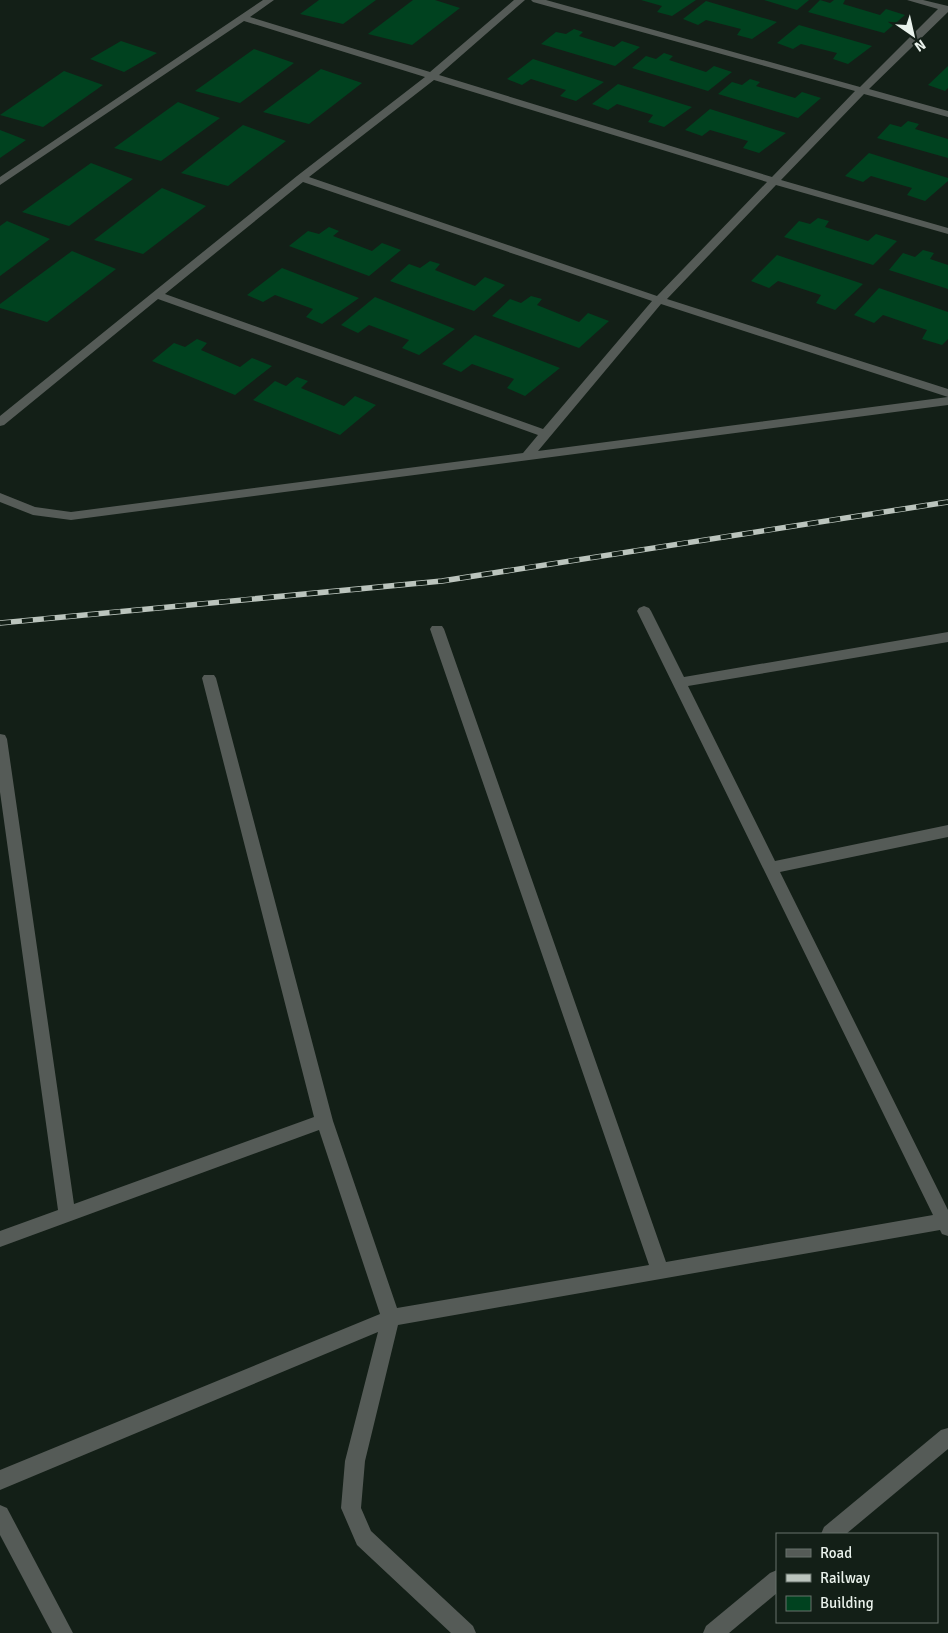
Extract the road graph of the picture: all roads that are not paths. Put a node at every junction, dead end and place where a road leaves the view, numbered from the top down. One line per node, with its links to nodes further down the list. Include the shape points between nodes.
1 (269, 0): 6 (street)
2 (520, 0): 7 (street)
3 (536, 0): 8 (street)
4 (912, 0): 5 (street)
5 (946, 9): 8 (street)
6 (244, 18): 7 (street); 12 (street)
7 (432, 76): 10 (street); 11 (street)
8 (862, 90): 9 (street); 11 (street)
9 (948, 114)
10 (301, 178): 14 (street); 15 (street)
11 (774, 181): 13 (street); 15 (street)
12 (0, 182)
13 (948, 231)
14 (157, 295): 18 (street); 19 (street)
15 (659, 300): 16 (street); 19 (street)
16 (948, 393)
17 (948, 401): 20 (street)
18 (0, 422)
19 (546, 434): 20 (street)
20 (527, 456): 21 (street, via 71,516 33,511)
21 (0, 497)
22 (644, 611): 26 (street)
23 (438, 630): 34 (street)
24 (948, 637): 26 (street)
25 (209, 678): 30 (street)
26 (680, 683): 29 (street)
27 (0, 739): 31 (street)
28 (948, 831): 29 (street)
29 (771, 868): 32 (street)
30 (324, 1121): 31 (street); 35 (street)
31 (67, 1214): 33 (street)
32 (946, 1224): 34 (street)
33 (0, 1239)
34 (660, 1271): 35 (street)
35 (391, 1318): 37 (street); 42 (street, via 354,1461 351,1508 364,1538)
36 (948, 1437): 39 (street)
37 (0, 1480)
38 (0, 1515): 41 (street)
39 (832, 1533)
40 (776, 1581): 43 (street)
41 (62, 1633)
42 (466, 1633)
43 (713, 1633)

